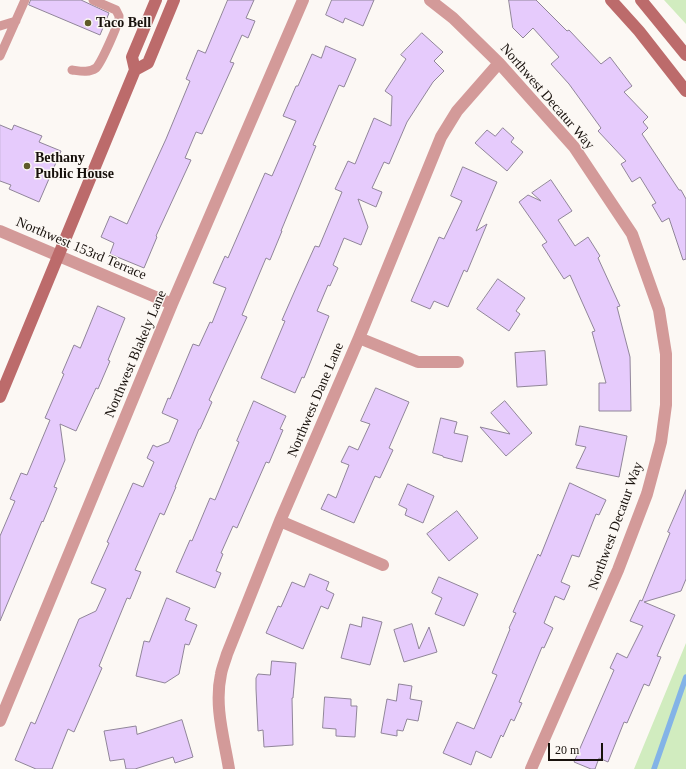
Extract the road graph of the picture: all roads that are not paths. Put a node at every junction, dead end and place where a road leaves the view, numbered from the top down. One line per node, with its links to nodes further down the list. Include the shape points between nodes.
1 (25, 0): 9 (lane)
2 (93, 0): 14 (lane, via 116,10 119,16 117,23 97,67 90,71)
3 (156, 0): 15 (main road, via 132,57)
4 (174, 0): 15 (main road, via 148,63)
5 (303, 0): 19 (street, Northwest Blakely Lane)
6 (430, 0): 13 (street, Northwest Decatur Way, via 453,18)
7 (611, 0): 16 (main road, via 639,31)
8 (641, 0): 11 (main road)
9 (16, 21): 10 (lane); 12 (lane)
10 (0, 26)
11 (686, 55)
12 (0, 56)
13 (499, 63): 20 (street, Northwest Dane Lane, via 457,111 440,137); 28 (street, Northwest Decatur Way, via 574,147 632,234 659,310 666,354 666,404 661,442 647,494 618,570)
14 (72, 70)
15 (135, 70): 18 (main road)
16 (686, 92)
17 (0, 231): 18 (street, Northwest 153rd Terrace)
18 (59, 256): 19 (street, Northwest 153rd Terrace); 22 (main road)
19 (172, 304): 26 (street, Northwest Blakely Lane)
20 (358, 338): 21 (street, via 418,362); 24 (street, Northwest Dane Lane)
21 (458, 362)
22 (3, 380): 23 (main road)
23 (0, 397)
24 (280, 522): 25 (street); 27 (street, Northwest Dane Lane, via 221,674 219,713)
25 (383, 565)
26 (0, 720)
27 (229, 769)
28 (531, 769)

